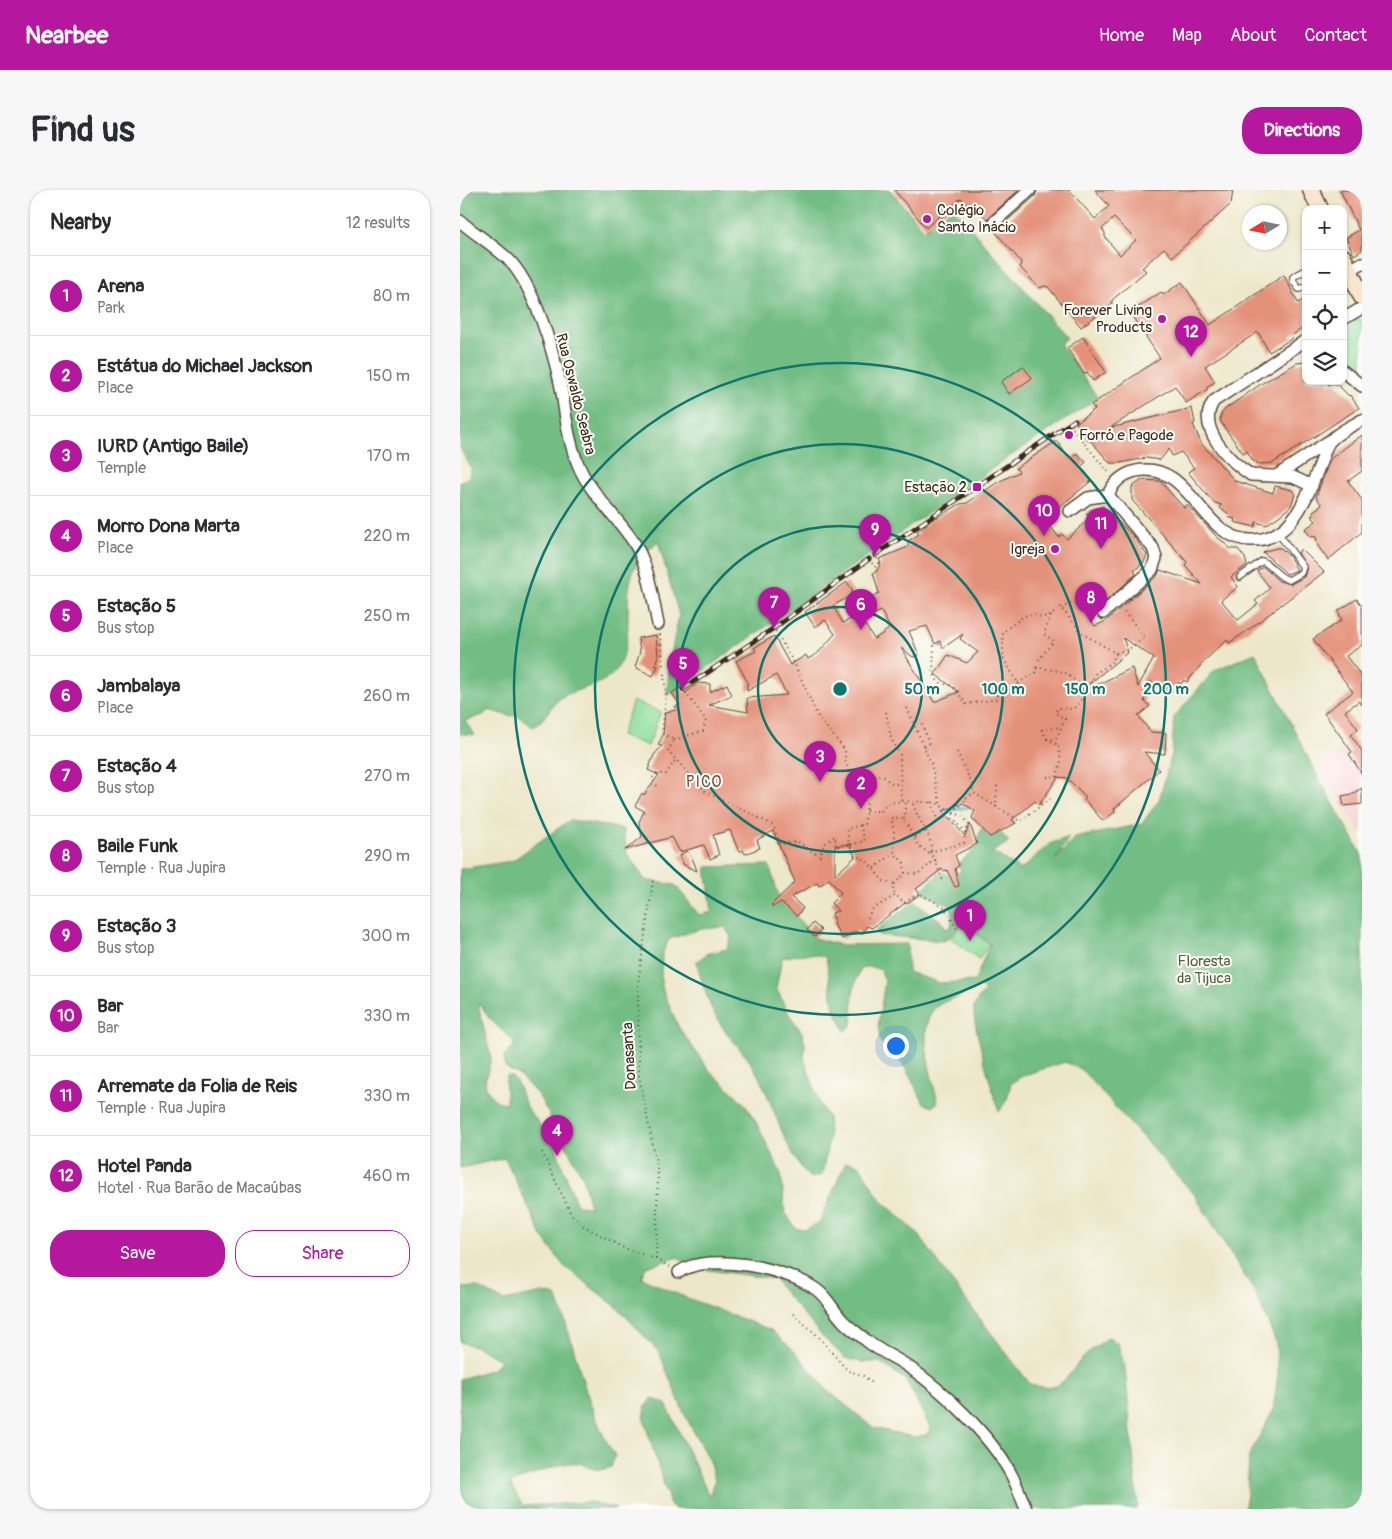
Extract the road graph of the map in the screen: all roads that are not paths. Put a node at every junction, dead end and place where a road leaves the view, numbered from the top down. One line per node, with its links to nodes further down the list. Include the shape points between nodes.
1 (1030, 190): 5 (street)
2 (1310, 190): 3 (main road)
3 (1318, 205)
4 (460, 221): 24 (street, Rua Oswaldo Seabra, via 507,259 529,291 555,363 575,456 590,486 633,541 646,568)
5 (994, 222)
6 (1349, 264): 9 (main road)
7 (1302, 272): 8 (lane, via 1293,277 1293,281 1298,290)
8 (1302, 288)
9 (1362, 297)
10 (1362, 308): 11 (street)
11 (1347, 317)
12 (1302, 343): 17 (street, via 1214,401 1208,415 1209,426 1218,442 1246,472 1257,476)
13 (1347, 374): 14 (street)
14 (1362, 386)
15 (1362, 420): 16 (street)
16 (1329, 441): 17 (street); 18 (street)
17 (1276, 476): 18 (street, via 1298,478)
18 (1312, 486): 21 (street, via 1295,518)
19 (1108, 495): 20 (street, via 1088,498); 21 (street, via 1115,483 1131,472 1152,470 1176,480 1217,525 1235,537 1260,540); 23 (street, via 1153,548 1156,558 1152,570)
20 (1070, 511)
21 (1278, 533): 22 (lane, via 1303,567 1301,573 1285,579 1262,560)
22 (1240, 577)
23 (1103, 613)
24 (658, 624)
25 (679, 1272): 26 (street, via 688,1266 734,1264 781,1273 804,1281 819,1291 844,1322 869,1343 907,1365 955,1403 1011,1473)
26 (1026, 1509)

